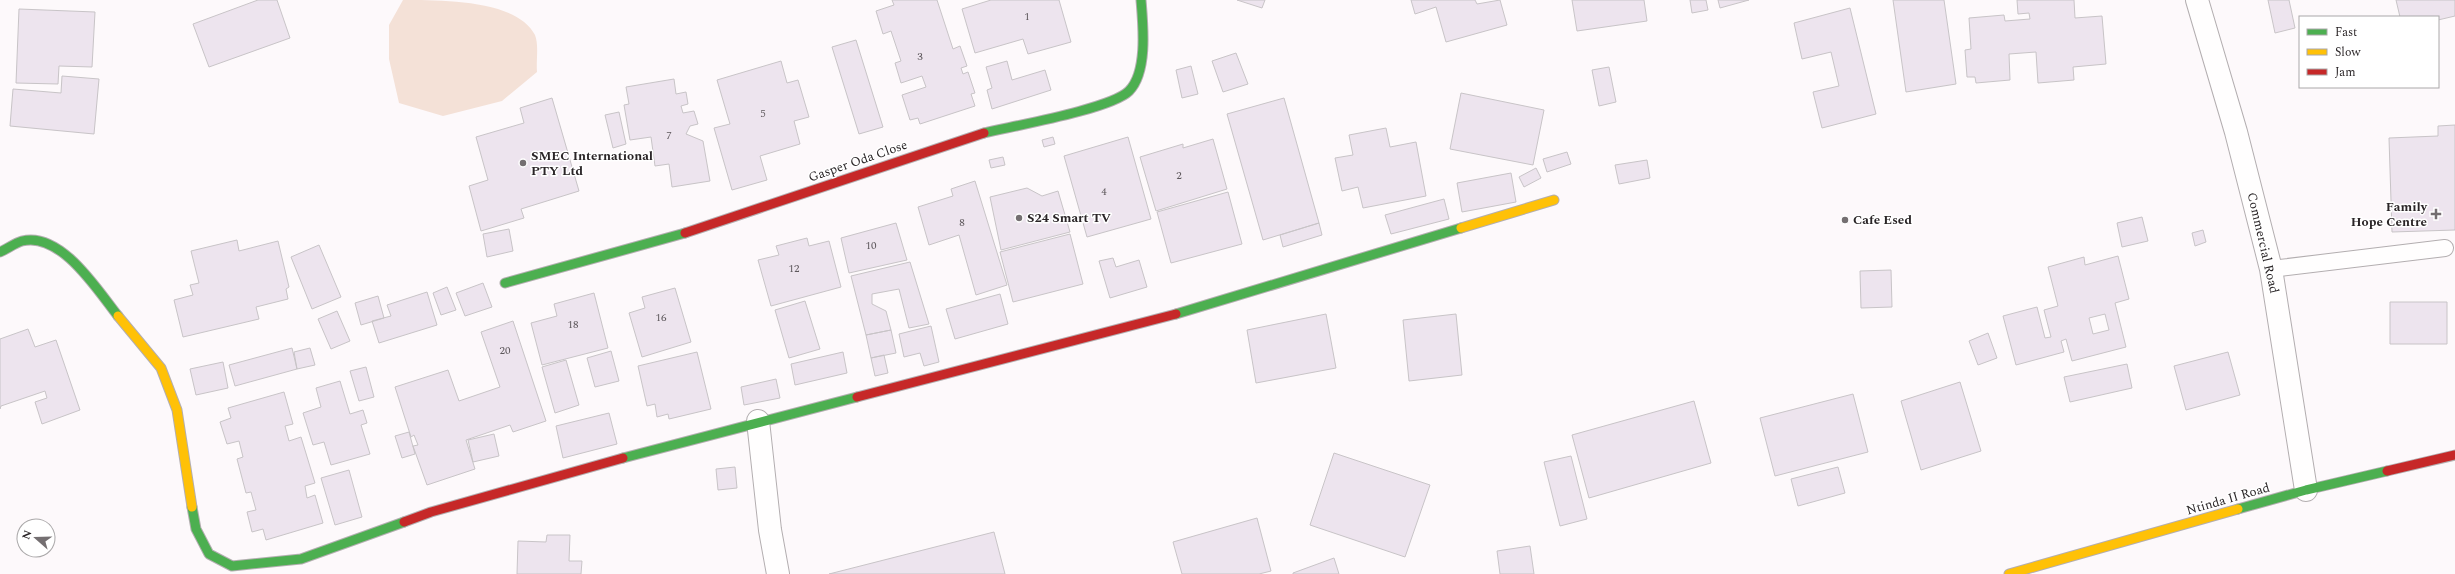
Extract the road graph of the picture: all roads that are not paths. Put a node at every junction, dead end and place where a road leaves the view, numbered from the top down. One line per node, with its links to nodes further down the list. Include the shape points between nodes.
1 (1141, 0): 7 (street, Gasper Oda Close, via 1144,46 1138,73 1128,91 1107,104 980,134 691,231)
2 (2198, 0): 6 (street, Commercial Road, via 2236,132)
3 (1554, 200): 8 (street, via 1162,318)
4 (2444, 248): 6 (lane)
5 (0, 252): 8 (street, via 23,241 38,241 53,246 73,260 161,368 177,410 196,529 210,554 232,566 301,559 431,512)
6 (2271, 269): 10 (street, Commercial Road)
7 (505, 283)
8 (758, 420): 11 (street, via 770,530)
9 (2455, 455): 10 (street, Ntinda II Road)
10 (2306, 490): 12 (street, Ntinda II Road)
11 (778, 574)
12 (2009, 574)

